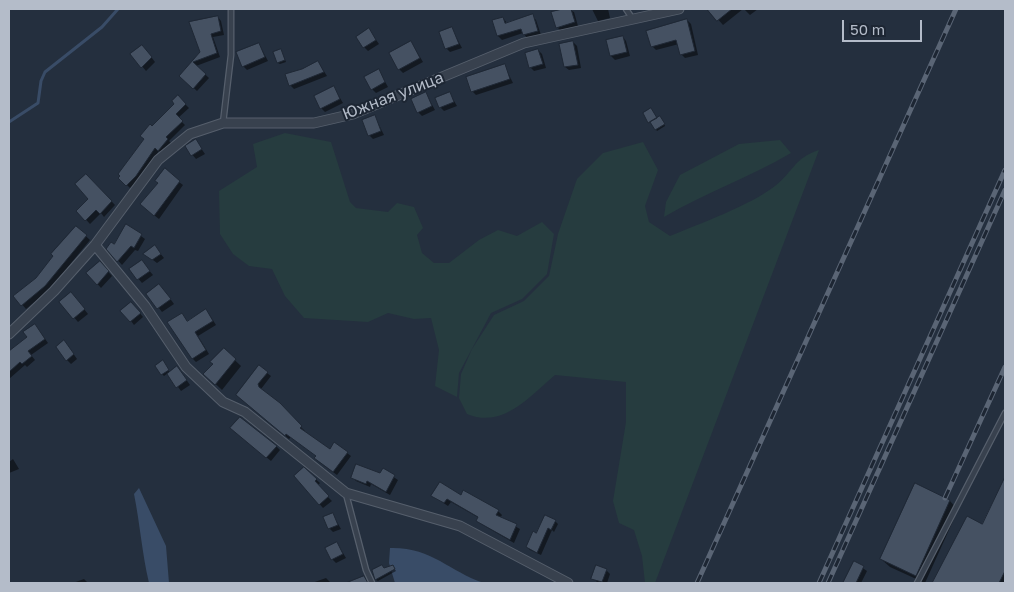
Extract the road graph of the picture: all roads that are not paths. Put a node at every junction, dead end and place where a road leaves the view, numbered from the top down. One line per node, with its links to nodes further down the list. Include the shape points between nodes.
1 (231, 9): 5 (lane, via 231,55)
2 (626, 9): 4 (lane)
3 (679, 9): 4 (street, Южная улица)
4 (632, 20): 5 (street, Южная улица, via 524,43 353,114 314,123)
5 (223, 123): 6 (street, Южная улица, via 190,134 158,160)
6 (95, 244): 7 (street, Южная улица, via 54,291); 9 (street, via 145,306 186,367 224,402 245,412)
7 (9, 334)
8 (1005, 413): 12 (lane)
9 (346, 493): 10 (lane); 11 (street, via 460,526)
10 (372, 583)
11 (568, 583)
12 (917, 583)

